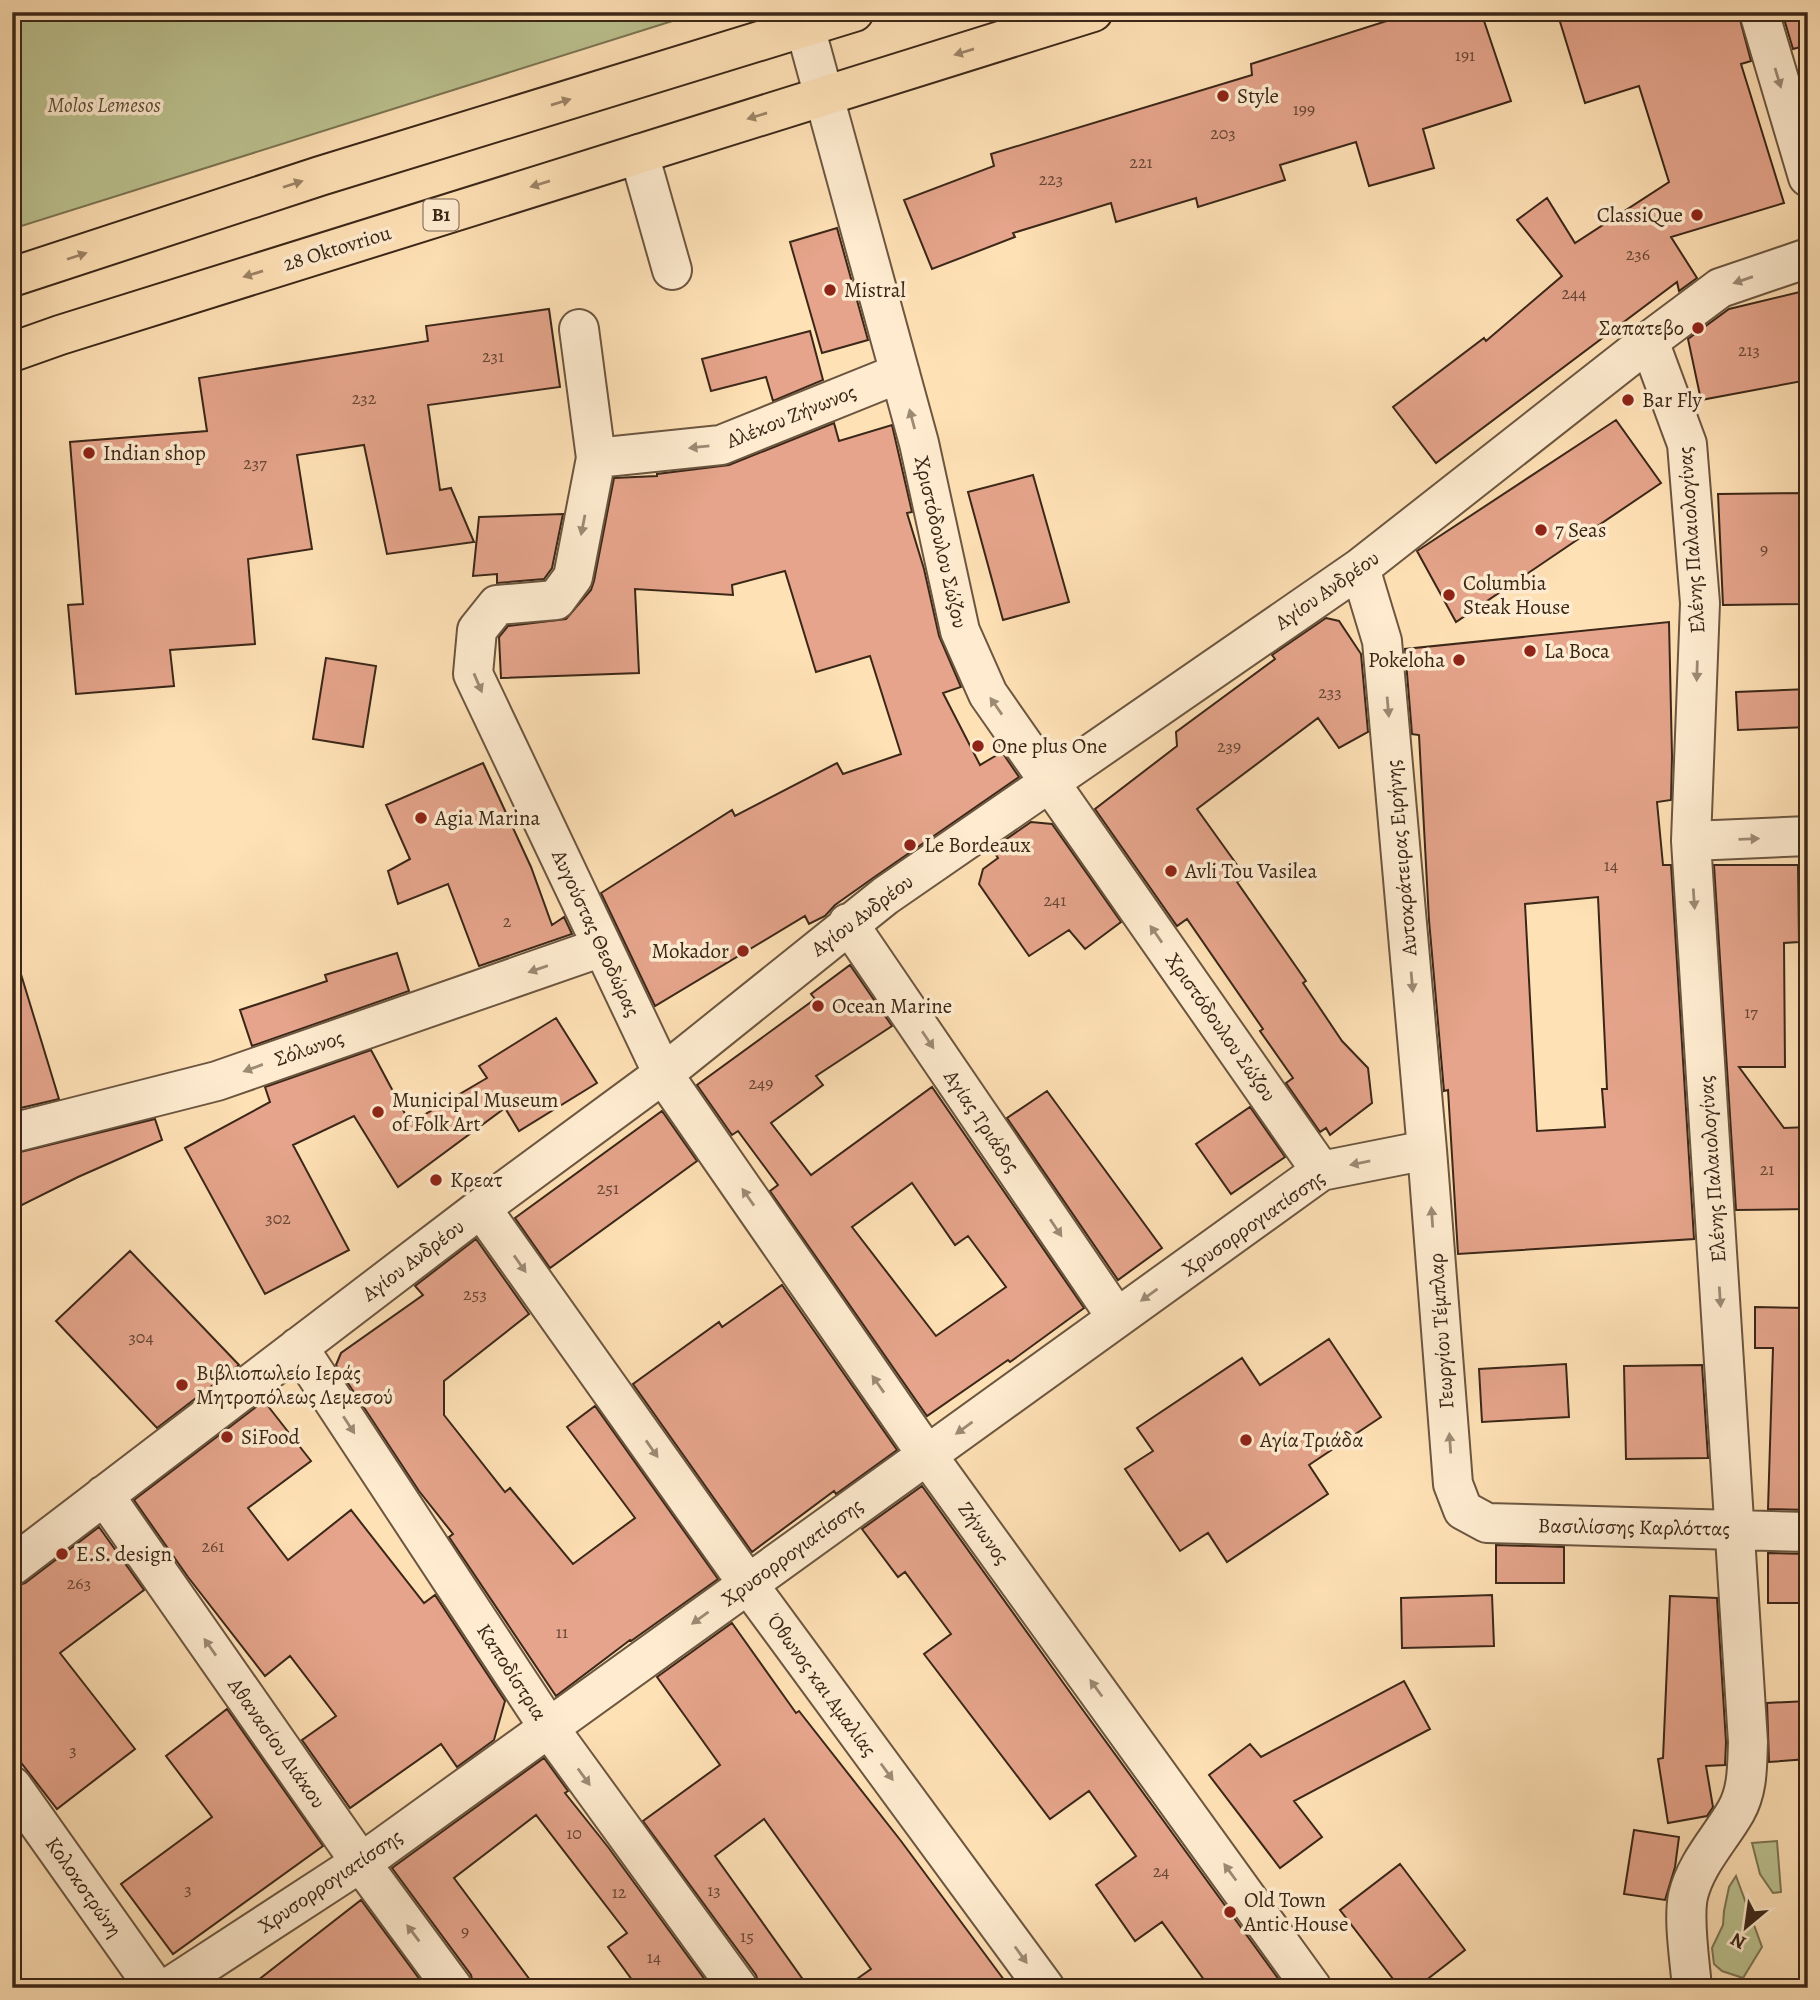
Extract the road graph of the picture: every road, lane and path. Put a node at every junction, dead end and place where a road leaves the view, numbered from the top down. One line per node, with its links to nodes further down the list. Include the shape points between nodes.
1 (854, 12): 4 (main road)
2 (1093, 12): 5 (main road, B1, one-way to 5)
3 (1759, 12): 7 (street, one-way to 7)
4 (805, 27): 5 (street, Χριστόδουλου Σώζου); 10 (main road, one-way to 4, via 320,176)
5 (822, 96): 6 (main road, 28 Oktovriou / B1, one-way to 6); 14 (street, Χριστόδουλου Σώζου)
6 (639, 154): 9 (street); 13 (main road, 28 Oktovriou / B1, one-way to 13)
7 (1808, 177)
8 (1808, 258): 12 (street, Αγίου Ανδρέου, one-way to 12, via 1720,288)
9 (673, 270)
10 (12, 277)
11 (579, 330): 15 (street, Αυγούστας Θεοδώρας)
12 (1649, 341): 16 (street, Αγίου Ανδρέου); 19 (street, Ελένης Παλαιολογίνας, one-way to 19, via 1687,444 1700,603)
13 (12, 352)
14 (900, 373): 15 (street, Αλέκου Ζήνωνος, one-way to 15, via 722,445); 17 (street, Χριστόδουλου Σώζου, one-way to 14, via 988,694 960,631)
15 (596, 458): 21 (street, Αυγούστας Θεοδώρας, one-way to 21, via 573,577 556,600 497,605 477,630 473,674)
16 (1360, 568): 17 (street, Αγίου Ανδρέου); 24 (street, Αυτοκράτειρας Ειρήνης, one-way to 24, via 1382,641)
17 (1050, 781): 20 (street, Αγίου Ανδρέου); 25 (street, Χριστόδουλου Σώζου, one-way to 17)
18 (1808, 836): 19 (street, one-way to 18)
19 (1691, 841): 32 (street, Ελένης Παλαιολογίνας, one-way to 32)
20 (848, 923): 22 (street, Αγίου Ανδρέου); 27 (street, Αγίας Τριάδος, one-way to 27)
21 (602, 947): 22 (street, Αυγούστας Θεοδώρας); 23 (street, Σόλωνος, one-way to 23, via 217,1081)
22 (663, 1074): 26 (street, Αγίου Ανδρέου); 29 (street, Ζήνωνος, one-way to 22)
23 (12, 1133)
24 (1427, 1150): 25 (street, Χρυσορρογιατίσσης, one-way to 25); 31 (street, Γεωργίου Τέμπλαρ, one-way to 24, via 1453,1484)
25 (1321, 1171): 27 (street, Χρυσορρογιατίσσης, one-way to 27)
26 (481, 1208): 28 (street, Αγίου Ανδρέου); 35 (street, Όθωνος και Αμαλίας, one-way to 35)
27 (1117, 1318): 29 (street, Χρυσορρογιατίσσης, one-way to 29)
28 (298, 1348): 30 (street, Αγίου Ανδρέου); 36 (street, Καποδίστρια, one-way to 36)
29 (927, 1455): 35 (street, Χρυσορρογιατίσσης); 44 (street, Ζήνωνος, one-way to 29)
30 (104, 1495): 34 (street, Αγίου Ανδρέου); 38 (street, Αθανασίου Διάκου, one-way to 30)
31 (1463, 1510): 32 (street, Βασιλίσσης Καρλόττας, via 1488,1523)
32 (1735, 1530): 33 (street, Βασιλίσσης Καρλόττας); 45 (street, Ελένης Παλαιολογίνας, via 1748,1742 1746,1781 1737,1809 1700,1866 1688,1897)
33 (1808, 1532)
34 (12, 1566)
35 (748, 1584): 36 (street, Χρυσορρογιατίσσης, one-way to 36); 43 (street, Όθωνος και Αμαλίας, one-way to 43)
36 (549, 1728): 38 (street, Χρυσορρογιατίσσης); 42 (street, Καποδίστρια, one-way to 42)
37 (12, 1786): 39 (street, Κολοκοτρώνη)
38 (361, 1863): 40 (street, Χρυσορρογιατίσσης); 41 (street, Αθανασίου Διάκου, one-way to 38)
39 (155, 1988)
40 (168, 1988)
41 (453, 1988)
42 (738, 1988)
43 (1045, 1988)
44 (1312, 1988)
45 (1692, 1988)

